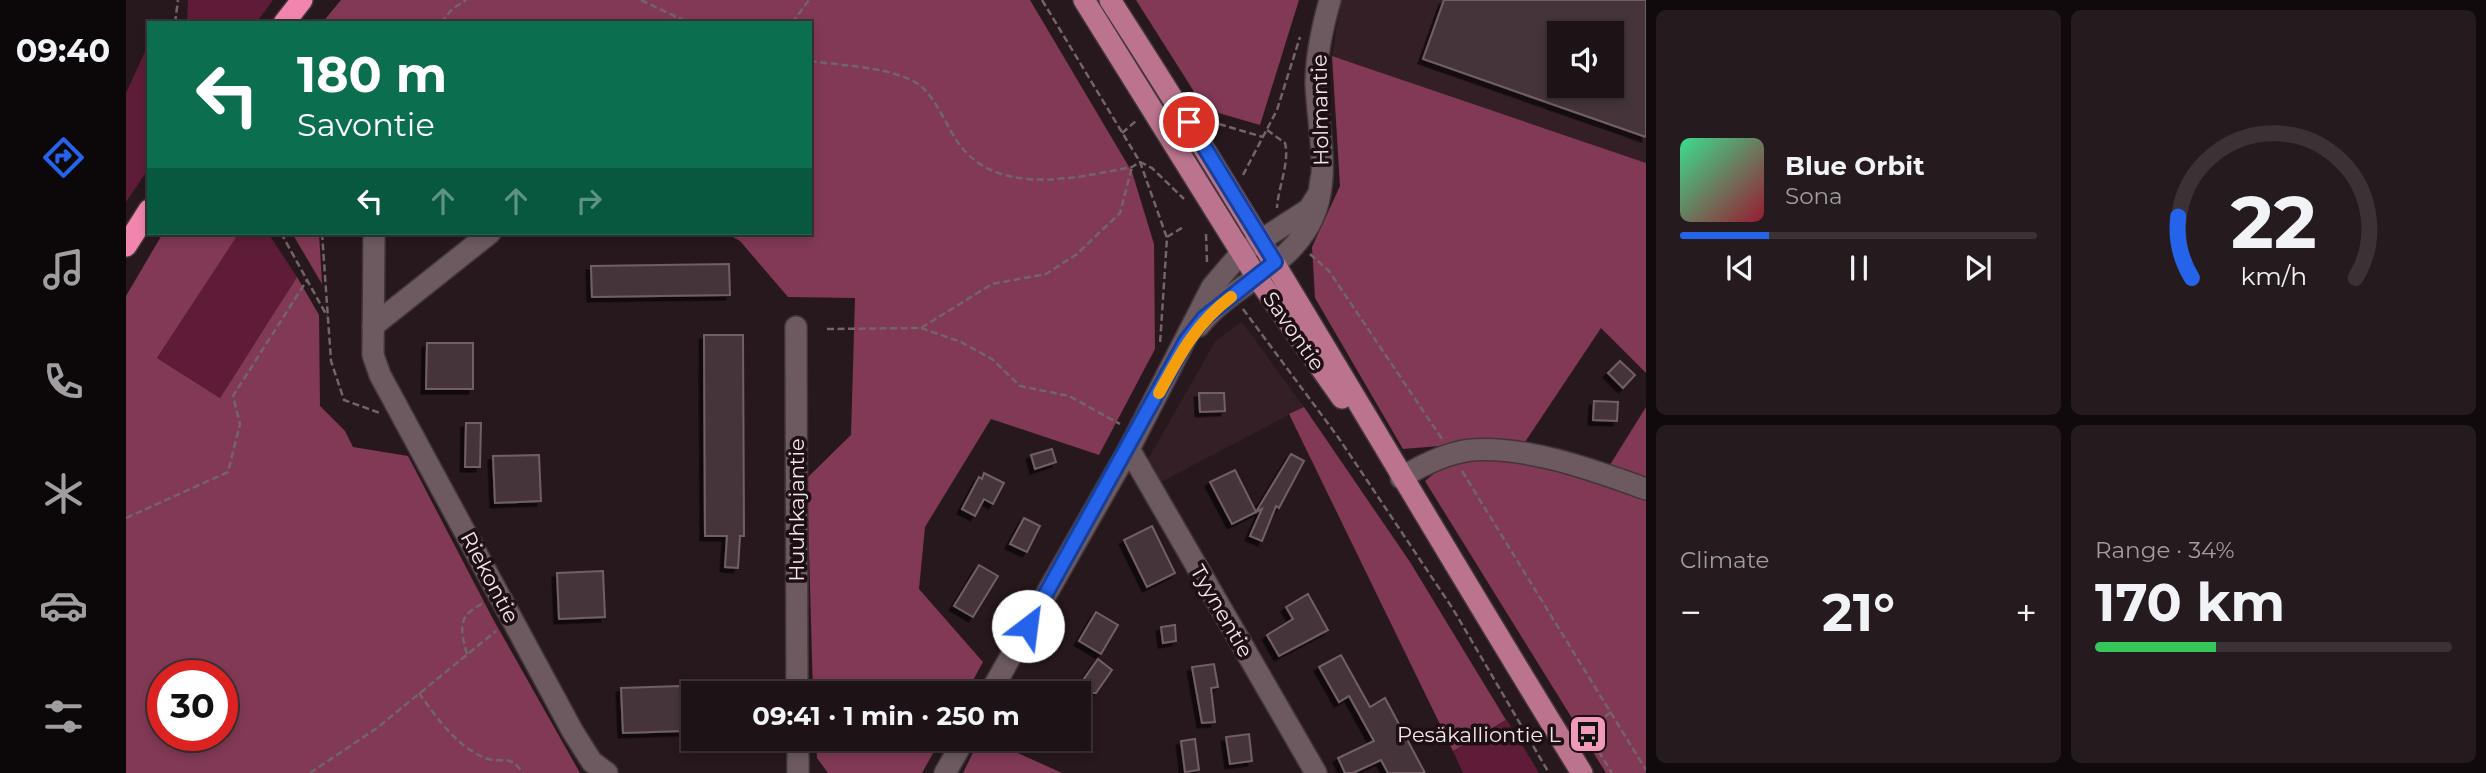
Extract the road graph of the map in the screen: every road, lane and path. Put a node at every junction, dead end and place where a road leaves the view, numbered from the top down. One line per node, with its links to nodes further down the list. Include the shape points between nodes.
1 (178, 0): 10 (path)
2 (302, 0): 11 (highway)
3 (466, 0): 12 (path)
4 (641, 0): 13 (path)
5 (809, 0): 14 (path)
6 (1042, 0): 19 (path)
7 (1084, 0): 36 (main road, Savontie)
8 (1110, 0): 34 (main road, Savontie)
9 (1330, 0): 24 (street, Holmantie, via 1317,63)
10 (175, 21)
11 (286, 21)
12 (443, 21)
13 (685, 21)
14 (793, 21)
15 (1300, 37): 20 (path, via 1277,110)
16 (812, 61): 22 (path, via 882,71 917,83 959,144 996,174 1074,178)
17 (1138, 120): 19 (path)
18 (1203, 120): 20 (path)
19 (1122, 133): 21 (path)
20 (1263, 137): 23 (path)
21 (1140, 162): 22 (path); 25 (path); 33 (path)
22 (1132, 167): 45 (path, via 1120,213 1077,254 1046,274 992,284)
23 (1241, 178)
24 (1321, 179): 34 (street, Holmantie, via 1309,209); 37 (street, Holmantie, via 1313,219 1297,243)
25 (1191, 205)
26 (147, 213): 35 (highway)
27 (1185, 226): 33 (path)
28 (1206, 226): 38 (path, via 1207,262)
29 (282, 235): 40 (path)
30 (322, 235): 42 (path)
31 (374, 235): 43 (street, Riekontie)
32 (487, 235): 43 (street)
33 (1167, 238): 48 (path)
34 (1260, 238): 36 (street, Holmantie); 37 (main road, Savontie)
35 (126, 246)
36 (1241, 253): 38 (street, Holmantie); 39 (main road, Savontie)
37 (1275, 262): 39 (street, Holmantie); 52 (main road, Savontie)
38 (1219, 276): 47 (street, Holmantie)
39 (1256, 276): 41 (street, Holmantie); 52 (main road, Savontie)
40 (307, 280): 42 (path); 54 (path, via 233,396 240,424 228,472)
41 (1233, 295): 47 (street, Holmantie, via 1204,318); 70 (path, via 1338,437 1453,609)
42 (328, 318): 49 (path, via 331,361 344,400)
43 (373, 326): 49 (street, Riekontie, via 373,355)
44 (796, 327): 58 (street, Huuhkajantie)
45 (921, 328): 46 (path); 50 (path, via 992,359 1020,386 1069,396)
46 (827, 329)
47 (1186, 341): 51 (street)
48 (1160, 350)
49 (406, 422): 55 (street, Riekontie)
50 (1122, 425)
51 (1129, 449): 59 (street); 69 (street, Tyynentie)
52 (1401, 478): 53 (street, via 1435,459 1470,450 1497,450 1558,461); 71 (main road, Savontie)
53 (1646, 489)
54 (126, 518)
55 (500, 596): 56 (street, Riekontie); 57 (path, via 469,610 465,617 461,631)
56 (511, 618): 57 (path); 66 (street, Riekontie, via 573,732 592,762)
57 (467, 654): 60 (path)
58 (797, 681)
59 (997, 681)
60 (419, 693): 64 (path); 65 (path, via 446,731 486,758 516,763)
61 (1611, 712): 72 (path, via 1588,734)
62 (798, 751): 67 (street)
63 (958, 751): 68 (street)
64 (310, 773)
65 (523, 773)
66 (607, 773)
67 (798, 773)
68 (945, 773)
69 (1316, 773)
70 (1549, 773)
71 (1582, 773)
72 (1612, 773)

